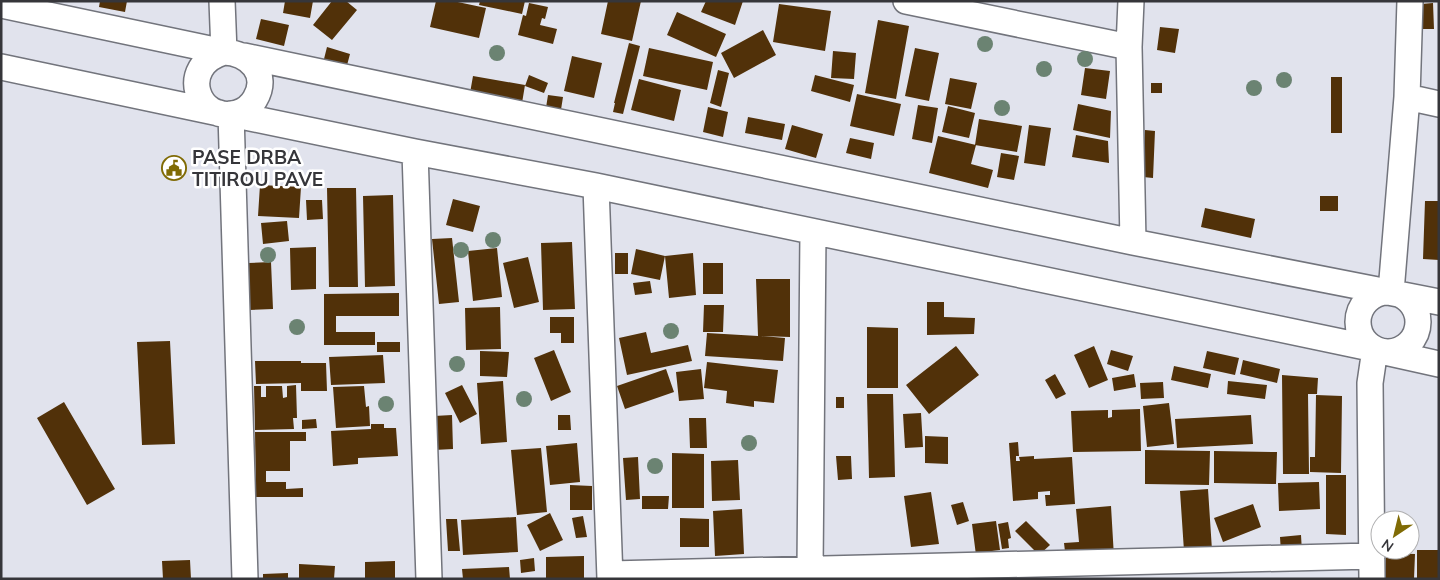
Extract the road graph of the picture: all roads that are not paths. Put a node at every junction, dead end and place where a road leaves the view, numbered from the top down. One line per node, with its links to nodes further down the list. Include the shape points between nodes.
1 (222, 1): 7 (street)
2 (906, 1): 6 (street)
3 (1131, 1): 6 (street)
4 (1410, 1): 9 (street)
5 (1, 5): 7 (street)
6 (1129, 47): 15 (street)
7 (234, 54): 11 (street, via 251,62 257,70 259,90 255,99 241,112); 11 (street, via 215,54 207,60 200,67 196,86 205,104); 15 (street)
8 (5, 72): 11 (street)
9 (1407, 97): 10 (street); 16 (street)
10 (1439, 104)
11 (226, 114): 12 (street); 23 (street)
12 (415, 152): 13 (street); 24 (street)
13 (596, 186): 14 (street); 22 (street)
14 (813, 232): 18 (street); 21 (street)
15 (1133, 242): 16 (street)
16 (1391, 292): 17 (street); 18 (street, via 1371,297 1359,314 1361,334 1366,342); 18 (street, via 1409,301 1418,320 1412,340 1404,347 1395,351)
17 (1439, 302)
18 (1380, 350): 19 (street); 20 (street, via 1370,383)
19 (1439, 364)
20 (1372, 567): 21 (street)
21 (810, 569): 22 (street)
22 (610, 576)
23 (245, 579)
24 (429, 579)

